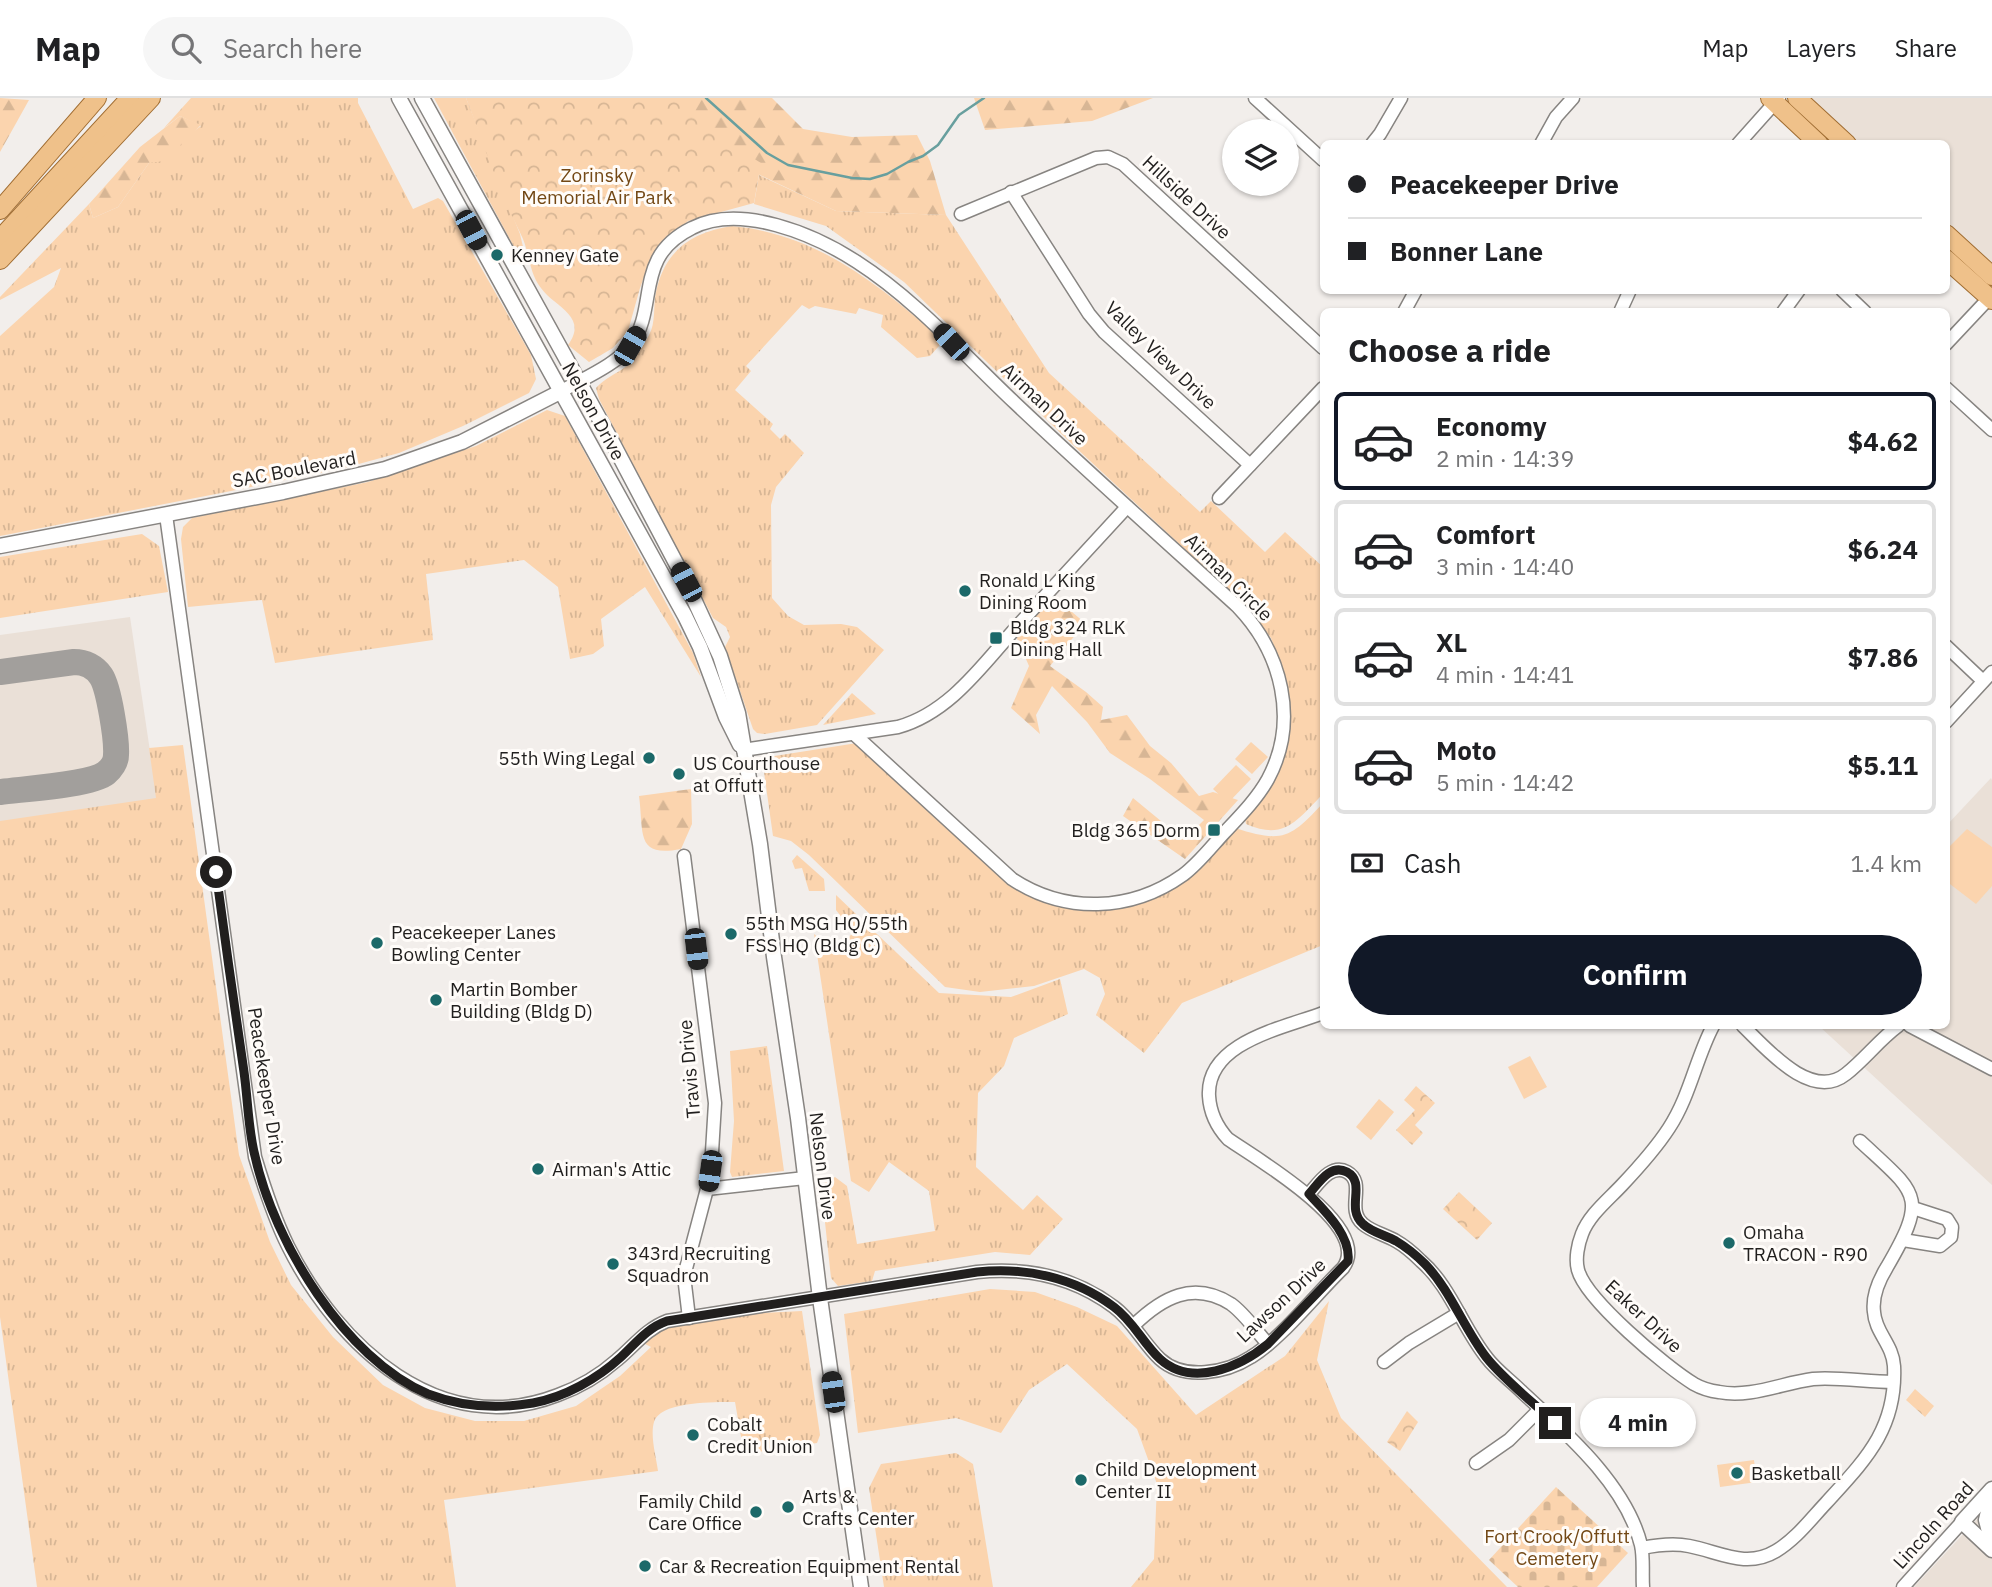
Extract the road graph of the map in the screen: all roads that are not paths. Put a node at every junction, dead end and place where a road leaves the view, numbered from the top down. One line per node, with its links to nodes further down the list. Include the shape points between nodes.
1 (97, 98): 18 (main road)
2 (130, 98): 21 (main road)
3 (151, 98): 22 (main road)
4 (399, 98): 31 (street, Nelson Drive)
5 (422, 98): 30 (street, Nelson Drive)
6 (1255, 98): 16 (street)
7 (1401, 98): 11 (street)
8 (1573, 98): 12 (street)
9 (1797, 98): 15 (main road)
10 (1774, 99): 13 (street); 14 (main road)
11 (1375, 140)
12 (1543, 140)
13 (1741, 140)
14 (1815, 140)
15 (1843, 140)
16 (1320, 157)
17 (1010, 192): 19 (street, Hillside Drive); 29 (street, Hillside Drive, via 1096,158 1108,157 1123,164); 35 (street, Valley View Drive, via 1104,332)
18 (0, 209)
19 (961, 214)
20 (1950, 238): 24 (main road)
21 (0, 239)
22 (0, 260)
23 (1950, 263): 26 (main road)
24 (1992, 276)
25 (1846, 294): 27 (street)
26 (1991, 297): 28 (street)
27 (1861, 308)
28 (1950, 340)
29 (1320, 345)
30 (579, 381): 31 (street, SAC Boulevard); 37 (street, Airman Drive, via 630,346 643,320 652,272 670,244 681,234 716,219 749,219 832,248 887,282); 44 (street, Nelson Drive, via 709,630 738,713)
31 (560, 391): 38 (street, SAC Boulevard, via 462,442 411,462); 44 (street, Nelson Drive, via 685,616)
32 (1320, 391): 35 (street)
33 (1950, 392): 34 (street)
34 (1992, 430)
35 (1250, 465): 36 (street)
36 (1219, 498)
37 (1127, 507): 43 (street, via 939,709 907,725); 43 (street, Airman Circle, via 1255,626 1270,651 1283,695 1281,742 1267,780 1236,821 1184,874 1141,897 1110,904 1065,902 1035,892 1012,879)
38 (166, 515): 39 (street, SAC Boulevard); 60 (street, Peacekeeper Drive, via 255,1157 281,1230 300,1267 346,1329 391,1372 430,1394 474,1406 522,1404 558,1395 614,1363 652,1327)
39 (0, 546)
40 (1950, 649): 41 (street)
41 (1988, 676): 42 (street)
42 (1950, 718)
43 (854, 734): 44 (street)
44 (743, 750): 53 (street, Nelson Drive)
45 (684, 856): 54 (street, Travis Drive, via 715,1103)
46 (1320, 1014): 55 (street, via 1240,1044 1217,1063 1208,1088 1218,1129)
47 (1712, 1029): 64 (street, Eaker Drive, via 1671,1126 1581,1234 1576,1258 1582,1282 1628,1331 1697,1386 1748,1393 1814,1380)
48 (1746, 1029): 49 (street, via 1782,1062 1820,1082 1840,1078)
49 (1895, 1029)
50 (1916, 1029): 51 (street)
51 (1992, 1069)
52 (1860, 1142): 56 (street, via 1901,1179)
53 (805, 1178): 54 (street); 58 (street, Nelson Drive)
54 (707, 1189): 60 (street, Travis Drive, via 684,1276)
55 (1309, 1194): 59 (street, via 1327,1174 1347,1172 1354,1180 1357,1192 1353,1203 1363,1225 1423,1261); 62 (street, Lawson Drive, via 1343,1237 1348,1261)
56 (1913, 1208): 57 (street); 57 (street, via 1947,1219 1951,1237 1940,1246)
57 (1903, 1240): 64 (street, via 1878,1282 1874,1313 1892,1350)
58 (820, 1298): 60 (street, Peacekeeper Drive); 61 (street, via 977,1272 1022,1270 1082,1288); 74 (street, Nelson Drive)
59 (1460, 1313): 63 (street); 65 (street, via 1488,1359)
60 (689, 1318)
61 (1133, 1325): 62 (street, Lawson Drive, via 1161,1360 1201,1373 1225,1370); 62 (street, via 1166,1300 1199,1293 1230,1304)
62 (1268, 1344)
63 (1384, 1362)
64 (1893, 1382): 71 (street, via 1887,1423 1868,1458 1793,1539 1775,1552 1748,1560 1689,1546)
65 (1540, 1409): 66 (street); 71 (street, via 1592,1461 1621,1499)
66 (1476, 1463)
67 (1992, 1489): 69 (street, Lincoln Road)
68 (1992, 1495): 70 (street, via 1986,1520)
69 (1962, 1522): 72 (street); 77 (street, Lincoln Road)
70 (1992, 1543)
71 (1642, 1548): 73 (street)
72 (1992, 1550)
73 (1642, 1569): 75 (street); 76 (street)
74 (861, 1587)
75 (1637, 1587)
76 (1643, 1587)
77 (1903, 1587)

